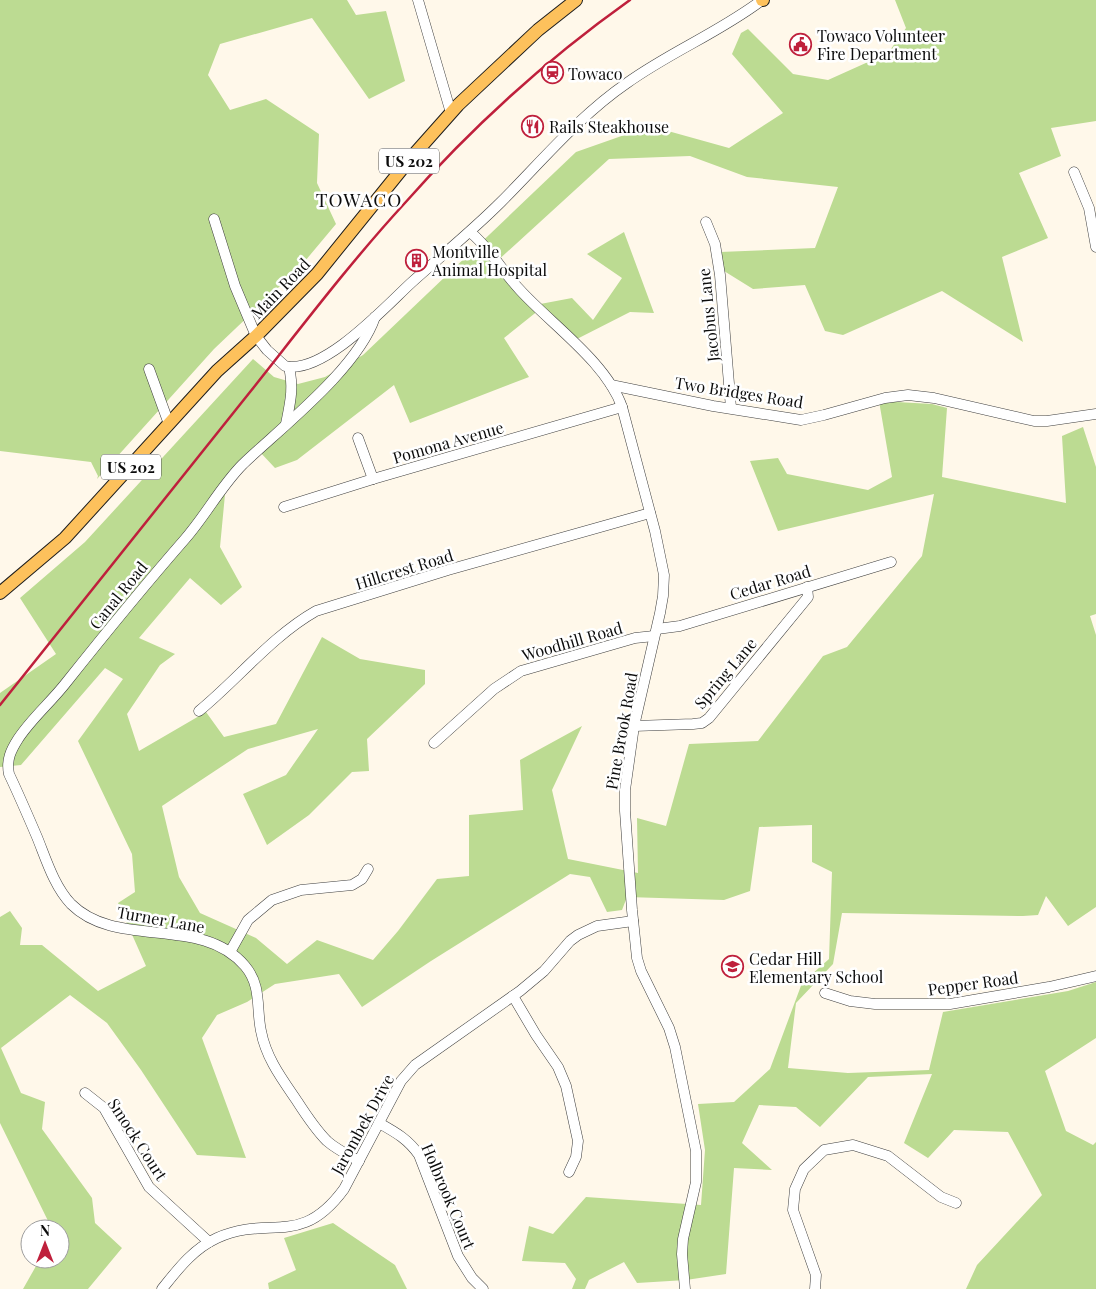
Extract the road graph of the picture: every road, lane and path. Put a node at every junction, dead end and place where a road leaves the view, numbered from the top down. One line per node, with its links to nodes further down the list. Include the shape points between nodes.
1 (418, 0): 4 (street)
2 (576, 0): 4 (main road, Main Road / US 202, via 530,36)
3 (762, 0): 8 (street, via 627,83 585,118)
4 (451, 113): 11 (main road, Main Road / US 202, via 317,274)
5 (1074, 172): 9 (street, via 1089,208)
6 (214, 219): 11 (street, via 235,286)
7 (706, 222): 16 (street, Jacobus Lane, via 715,244 720,274)
8 (470, 232): 10 (street); 14 (street, Pine Brook Road, via 482,241 533,304 592,360)
9 (1096, 247)
10 (375, 317): 12 (street, via 318,361); 19 (street, Canal Road, via 370,332 345,365)
11 (256, 336): 12 (street, via 267,350); 18 (main road, Main Road / US 202, via 217,371)
12 (289, 367): 19 (street, via 292,395)
13 (149, 369): 18 (street)
14 (611, 385): 15 (street, Pine Brook Road); 16 (street, Two Bridges Road)
15 (622, 407): 21 (street, Pomona Avenue); 23 (street, Pine Brook Road)
16 (731, 408): 17 (street, Two Bridges Road, via 801,420 908,395 1034,421)
17 (1096, 414)
18 (169, 424): 26 (main road, Main Road / US 202, via 65,538)
19 (285, 424): 31 (street, Canal Road, via 232,477 186,538 26,728 8,763)
20 (358, 438): 21 (street)
21 (373, 479): 22 (street, Pomona Avenue)
22 (284, 507)
23 (650, 514): 27 (street, Pine Brook Road, via 664,575); 28 (street, Hillcrest Road, via 448,570 316,611 281,636)
24 (891, 562): 25 (street, Cedar Road)
25 (807, 586): 27 (street, Cedar Road); 29 (street, Spring Lane, via 808,597 709,718 693,724)
26 (0, 593)
27 (655, 632): 29 (street, Pine Brook Road); 30 (street, Woodhill Road, via 520,671 494,689)
28 (199, 711)
29 (634, 726): 33 (street, Pine Brook Road, via 625,790)
30 (434, 743)
31 (20, 799): 34 (street, Turner Lane, via 59,887 79,910 106,924 196,938)
32 (368, 869): 34 (street, via 362,879 352,885 301,890 272,900 248,920)
33 (633, 921): 37 (street, Jarombek Drive, via 597,926 578,935); 46 (street, Pine Brook Road, via 641,970 675,1047 696,1151 696,1182 683,1239)
34 (230, 952): 40 (street, Turner Lane, via 247,969 256,987 261,1033 269,1057 321,1135 336,1149)
35 (1096, 976): 36 (street, Pepper Road, via 950,1004 875,1004)
36 (825, 993)
37 (513, 996): 39 (street, Jarombek Drive, via 415,1065 401,1081); 41 (street, via 558,1067 566,1086 578,1141 576,1157)
38 (85, 1092): 43 (street, Smock Court, via 104,1108 149,1186)
39 (379, 1123): 40 (street, Jarombek Drive); 45 (street, Holbrook Court, via 413,1146 458,1256)
40 (359, 1161): 43 (street, Jarombek Drive, via 334,1202 315,1218 296,1226 234,1232)
41 (569, 1172)
42 (956, 1203): 47 (street, via 942,1197 888,1156 853,1146 824,1150 804,1169 795,1189 793,1210 816,1275)
43 (209, 1242): 44 (street, Jarombek Drive, via 189,1256)
44 (162, 1289)
45 (483, 1289)
46 (685, 1289)
47 (815, 1289)

